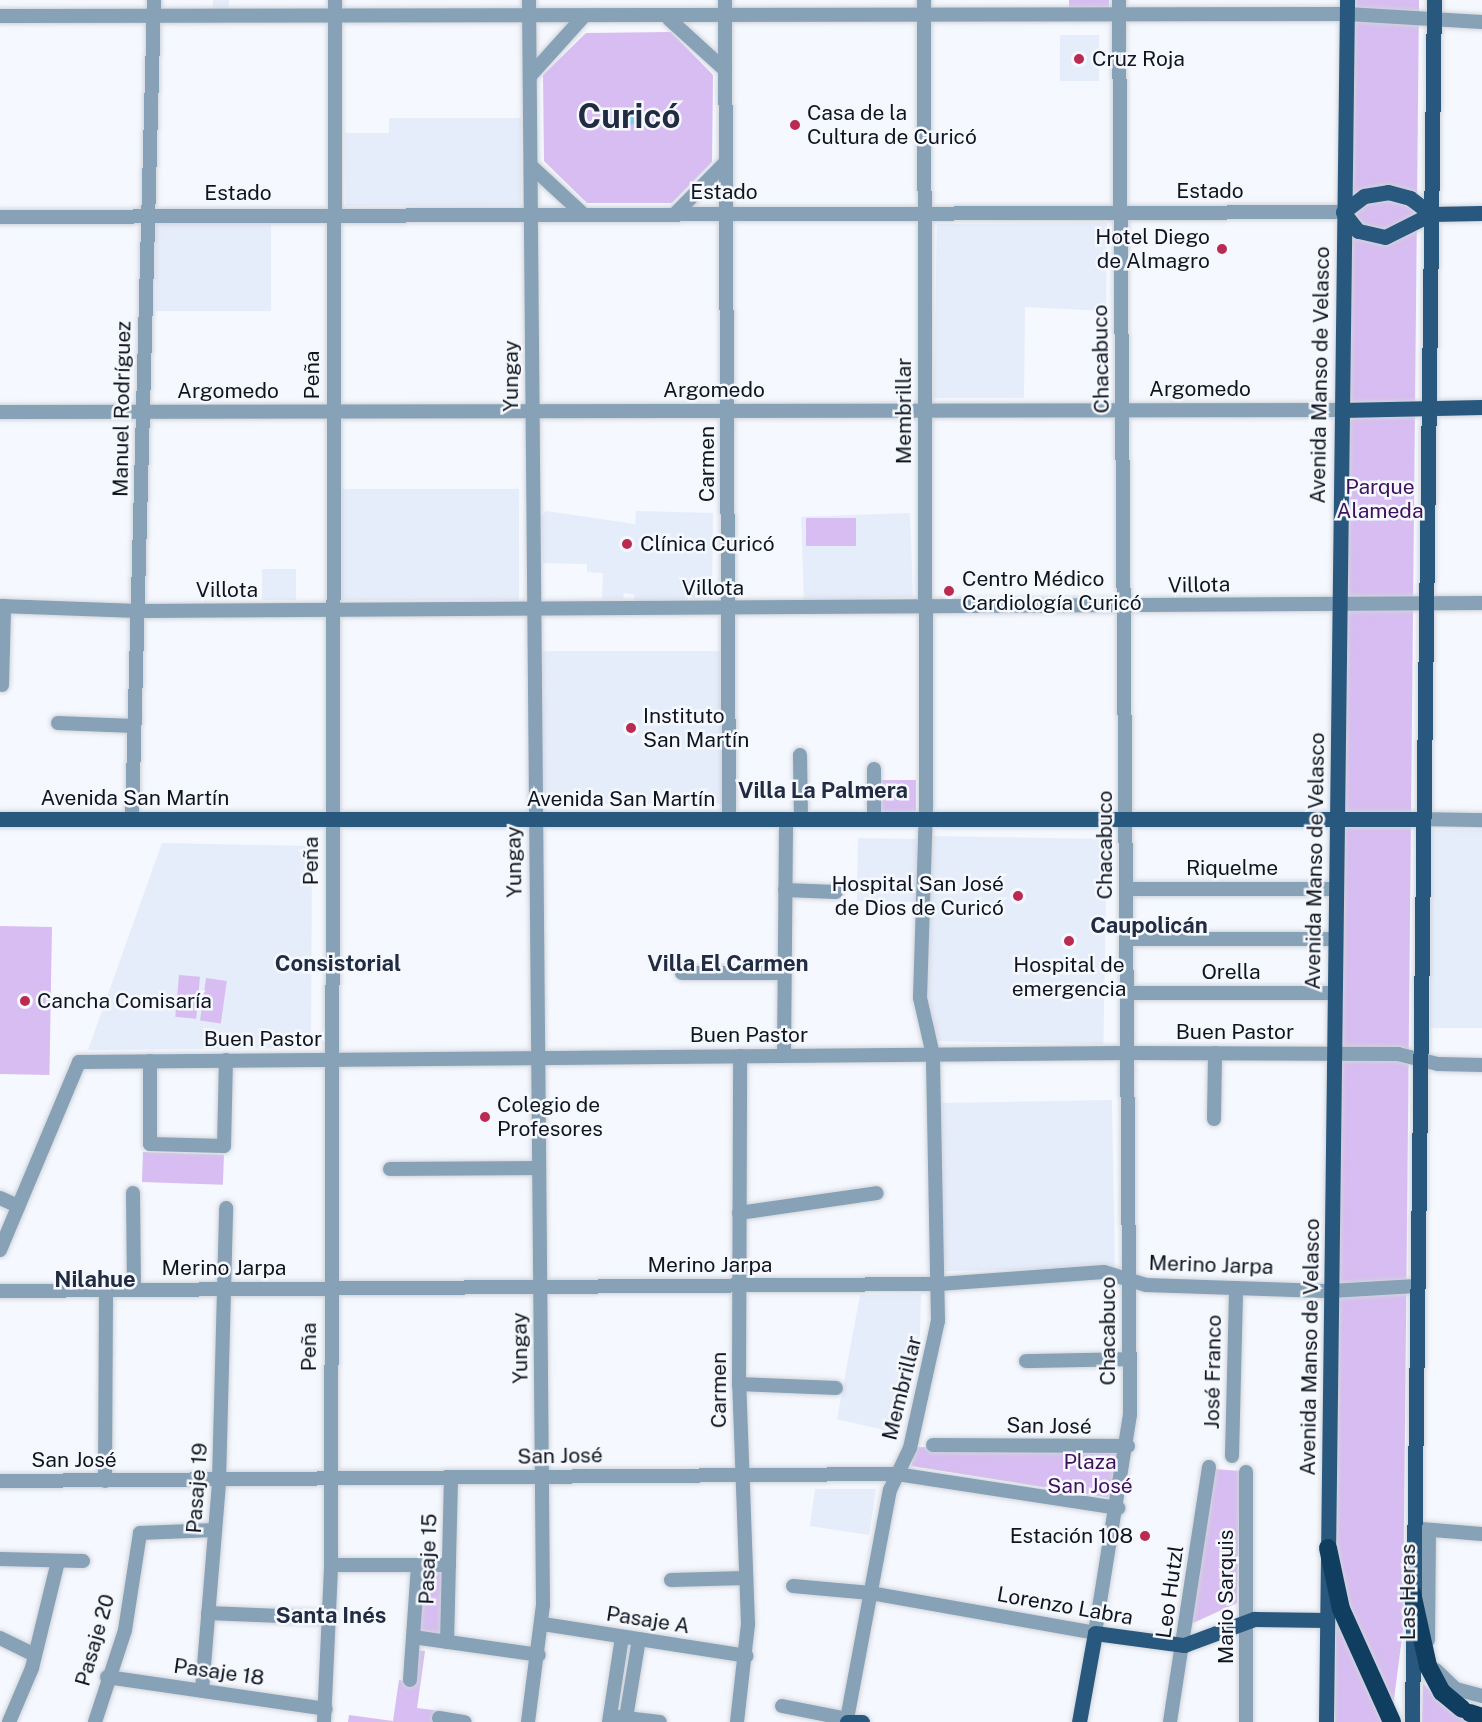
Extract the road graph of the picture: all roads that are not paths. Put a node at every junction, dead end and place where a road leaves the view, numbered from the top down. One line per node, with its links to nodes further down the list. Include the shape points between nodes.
1 (154, 0): 13 (street, Manuel Rodríguez)
2 (335, 0): 16 (street, Peña)
3 (529, 0): 17 (street, Yungay)
4 (724, 0): 18 (street, Carmen)
5 (924, 0): 15 (street, Membrillar)
6 (1119, 0): 10 (street, Chacabuco)
7 (1263, 0): 11 (street)
8 (1434, 0): 20 (main road)
9 (1347, 7): 11 (street); 20 (street); 27 (main road, Avenida Manso de Velasco)
10 (1119, 15): 11 (street); 15 (street); 26 (street, Chacabuco)
11 (1263, 15)
12 (0, 16): 13 (street)
13 (153, 16): 16 (street); 32 (street, Manuel Rodríguez)
14 (584, 16): 17 (street); 19 (street); 23 (street)
15 (924, 16): 18 (street); 30 (street, Membrillar)
16 (335, 17): 17 (street); 33 (street, Peña)
17 (529, 17): 23 (street, Yungay)
18 (725, 18): 19 (street); 22 (street, Carmen)
19 (669, 19): 22 (street)
20 (1434, 22): 21 (street); 36 (main road)
21 (1482, 22)
22 (725, 70): 24 (street, Carmen)
23 (530, 76): 25 (street, Yungay)
24 (726, 162): 28 (street); 29 (street, Carmen)
25 (531, 166): 34 (street, Yungay); 35 (street)
26 (1121, 212): 27 (street, Estado); 30 (street, Estado); 40 (street, Chacabuco)
27 (1348, 212): 36 (main road, via 1364,196 1388,192 1410,198); 36 (main road, via 1358,231 1385,237); 41 (main road, Avenida Manso de Velasco)
28 (676, 213): 29 (street, Estado); 35 (street, Estado)
29 (726, 213): 30 (street, Estado); 43 (street, Carmen)
30 (925, 213): 44 (street, Membrillar)
31 (1482, 213): 36 (main road)
32 (148, 214): 33 (street, Estado); 37 (street, Estado); 46 (street, Manuel Rodríguez)
33 (334, 214): 34 (street, Estado); 47 (street, Peña)
34 (531, 214): 35 (street, Estado); 42 (street, Yungay)
35 (583, 214)
36 (1431, 214): 39 (main road)
37 (0, 217)
38 (1482, 407): 39 (main road, Argomedo)
39 (1428, 408): 41 (main road, Argomedo); 49 (main road)
40 (1123, 410): 41 (street, Argomedo); 44 (street, Argomedo); 52 (street, Chacabuco)
41 (1342, 410): 50 (main road, Avenida Manso de Velasco)
42 (532, 411): 43 (street, Argomedo); 47 (street, Argomedo); 56 (street, Yungay)
43 (727, 411): 44 (street, Argomedo); 53 (street, Carmen)
44 (925, 411): 54 (street, Membrillar)
45 (0, 412): 46 (street, Argomedo)
46 (142, 412): 47 (street, Argomedo); 57 (street, Manuel Rodríguez)
47 (333, 412): 55 (street, Peña)
48 (1482, 603): 49 (street, Villota)
49 (1426, 604): 50 (street, Villota); 68 (main road)
50 (1338, 605): 52 (street, Villota); 63 (main road, Avenida Manso de Velasco)
51 (2, 606): 57 (street, Villota); 58 (street)
52 (1124, 607): 54 (street, Villota); 73 (street, Chacabuco)
53 (729, 609): 54 (street, Villota); 56 (street, Villota); 69 (street, Carmen)
54 (926, 609): 72 (street, Membrillar, via 926,808)
55 (332, 610): 56 (street, Villota); 57 (street, Villota); 66 (street, Peña)
56 (534, 610): 67 (street, Yungay)
57 (138, 611): 60 (street, Manuel Rodríguez)
58 (2, 685)
59 (58, 723): 60 (street)
60 (134, 726): 65 (street, Manuel Rodríguez)
61 (800, 755): 70 (street)
62 (874, 769): 71 (street)
63 (1336, 818): 68 (main road, Avenida San Martín); 73 (main road, Avenida San Martín); 76 (main road, Avenida Manso de Velasco)
64 (0, 819): 65 (main road, Avenida San Martín)
65 (132, 819): 66 (main road, Avenida San Martín)
66 (332, 819): 67 (main road, Avenida San Martín); 94 (street, Peña)
67 (535, 819): 69 (main road, Avenida San Martín); 91 (street, Yungay)
68 (1423, 819): 74 (street); 92 (main road)
69 (729, 820): 70 (main road, Avenida San Martín)
70 (793, 820): 71 (main road, Avenida San Martín); 77 (street)
71 (874, 820): 72 (main road, Avenida San Martín)
72 (921, 820): 73 (main road, Avenida San Martín); 89 (street, Membrillar, via 920,998)
73 (1126, 820): 75 (street, Chacabuco)
74 (1482, 820)
75 (1126, 889): 76 (street, Riquelme); 79 (street, Chacabuco)
76 (1337, 889): 80 (main road, Avenida Manso de Velasco)
77 (785, 890): 78 (street); 82 (street)
78 (836, 892)
79 (1127, 939): 80 (street); 83 (street, Chacabuco)
80 (1336, 939): 84 (main road, Avenida Manso de Velasco)
81 (682, 973): 82 (street)
82 (784, 973): 88 (street)
83 (1127, 993): 84 (street, Orella); 85 (street, Chacabuco)
84 (1335, 993): 87 (main road, Avenida Manso de Velasco)
85 (1127, 1053): 86 (street, Buen Pastor); 89 (street, Buen Pastor); 107 (street, Chacabuco)
86 (1215, 1053): 87 (street, Buen Pastor); 97 (street)
87 (1333, 1054): 92 (street, Buen Pastor); 117 (main road, Avenida Manso de Velasco)
88 (784, 1055): 89 (street, Buen Pastor); 90 (street, Buen Pastor)
89 (933, 1055): 108 (street, Membrillar)
90 (740, 1056): 91 (street, Buen Pastor); 105 (street, Carmen)
91 (537, 1058): 94 (street, Buen Pastor); 98 (street, Yungay)
92 (1420, 1058): 96 (street, Buen Pastor); 110 (main road)
93 (226, 1060): 94 (street, Buen Pastor); 95 (street, Buen Pastor); 95 (street, via 224,1146 150,1144)
94 (331, 1060): 114 (street, Peña)
95 (150, 1061): 103 (street, Buen Pastor, via 79,1062)
96 (1482, 1065)
97 (1214, 1119)
98 (539, 1168): 99 (street); 111 (street, Yungay)
99 (390, 1169)
100 (133, 1193): 116 (street)
101 (877, 1193): 105 (street)
102 (0, 1198): 103 (street)
103 (18, 1206): 106 (street)
104 (226, 1208): 113 (street, Pasaje 19)
105 (740, 1213): 109 (street, Carmen)
106 (0, 1250)
107 (1129, 1280): 108 (street, Merino Jarpa, via 1104,1272); 112 (street, Merino Jarpa); 119 (street, Chacabuco)
108 (939, 1284): 109 (street, Merino Jarpa); 129 (street, Membrillar, via 931,1364 910,1448)
109 (739, 1286): 111 (street, Merino Jarpa); 121 (street, Carmen)
110 (1416, 1286): 117 (street, Merino Jarpa); 137 (main road)
111 (540, 1287): 114 (street, Merino Jarpa); 130 (street, Yungay)
112 (1236, 1288): 117 (street, Merino Jarpa); 125 (street, José Franco)
113 (228, 1289): 114 (street, Merino Jarpa); 116 (street, Merino Jarpa); 135 (street, Pasaje 19)
114 (330, 1289): 132 (street, Peña)
115 (106, 1290): 116 (street, Merino Jarpa); 118 (street, Merino Jarpa); 134 (street)
116 (134, 1290)
117 (1331, 1290): 141 (main road, Avenida Manso de Velasco)
118 (0, 1291)
119 (1130, 1359): 120 (street); 124 (street, Chacabuco)
120 (1026, 1361)
121 (739, 1384): 122 (street); 128 (street, Carmen)
122 (836, 1388)
123 (933, 1445): 124 (street, San José)
124 (1128, 1446): 136 (street, Chacabuco)
125 (1232, 1456)
126 (1209, 1467): 165 (street, Leo Hutzl)
127 (1246, 1472): 157 (street, Mario Sarquis)
128 (740, 1474): 129 (street, San José); 130 (street, San José); 148 (street, Carmen)
129 (896, 1474): 136 (street, San José); 151 (street, Membrillar)
130 (542, 1477): 131 (street, San José); 158 (street, Yungay)
131 (452, 1478): 132 (street, San José); 147 (street, Pasaje 15)
132 (330, 1479): 135 (street, San José); 145 (street, Peña)
133 (0, 1481): 134 (street, San José)
134 (105, 1481): 135 (street, San José)
135 (219, 1481): 138 (street, Pasaje 19)
136 (1118, 1508): 159 (street, Chacabuco)
137 (1413, 1528): 139 (street); 152 (main road)
138 (215, 1530): 153 (street, Pasaje 19); 169 (street, Pasaje 20, via 140,1533 127,1620)
139 (1429, 1530): 140 (street); 172 (street, Las Heras, via 1430,1656 1449,1684)
140 (1482, 1534)
141 (1328, 1548): 155 (main road, Avenida Manso de Velasco); 156 (highway)
142 (0, 1559): 143 (street)
143 (58, 1561): 144 (street); 166 (street)
144 (83, 1561)
145 (331, 1565): 146 (street); 154 (street, Peña)
146 (418, 1565): 147 (street); 160 (street)
147 (449, 1565): 164 (street, Pasaje 15)
148 (745, 1578): 149 (street); 168 (street, Carmen)
149 (671, 1580)
150 (793, 1586): 151 (street, Lorenzo Labra)
151 (871, 1593): 159 (street, Lorenzo Labra); 179 (street, Membrillar)
152 (1412, 1593): 174 (highway, via 1432,1675); 191 (main road)
153 (208, 1613): 154 (street); 171 (street, Pasaje 19)
154 (330, 1618): 175 (street, Peña)
155 (1327, 1620): 156 (highway); 157 (main road, Lorenzo Labra); 189 (main road, Avenida Manso de Velasco)
156 (1346, 1620): 190 (highway)
157 (1248, 1621): 165 (main road, Lorenzo Labra); 188 (street, Mario Sarquis)
158 (543, 1624): 161 (street, Pasaje A); 167 (street, Yungay)
159 (1095, 1633): 165 (main road, Lorenzo Labra); 186 (main road, Chacabuco)
160 (413, 1637): 164 (street); 170 (street)
161 (622, 1637): 163 (street, Pasaje A); 178 (street)
162 (0, 1638): 166 (street)
163 (639, 1639): 168 (street, Pasaje A); 177 (street)
164 (447, 1642): 167 (street)
165 (1184, 1645): 187 (street, Leo Hutzl)
166 (35, 1655): 180 (street)
167 (539, 1655): 183 (street, Yungay)
168 (747, 1656): 185 (street, Carmen)
169 (107, 1677): 171 (street, Pasaje 18); 181 (street, Pasaje 20)
170 (410, 1680)
171 (202, 1690): 175 (street, Pasaje 18)
172 (1482, 1696)
173 (782, 1706): 179 (street)
174 (1472, 1713)
175 (325, 1715)
176 (439, 1718): 182 (street)
177 (626, 1718): 178 (street); 184 (street)
178 (609, 1719)
179 (852, 1721)
180 (9, 1722)
181 (95, 1722)
182 (465, 1722)
183 (528, 1722)
184 (658, 1722)
185 (737, 1722)
186 (1078, 1722)
187 (1170, 1722)
188 (1246, 1722)
189 (1326, 1722)
190 (1392, 1722)
191 (1412, 1722)

